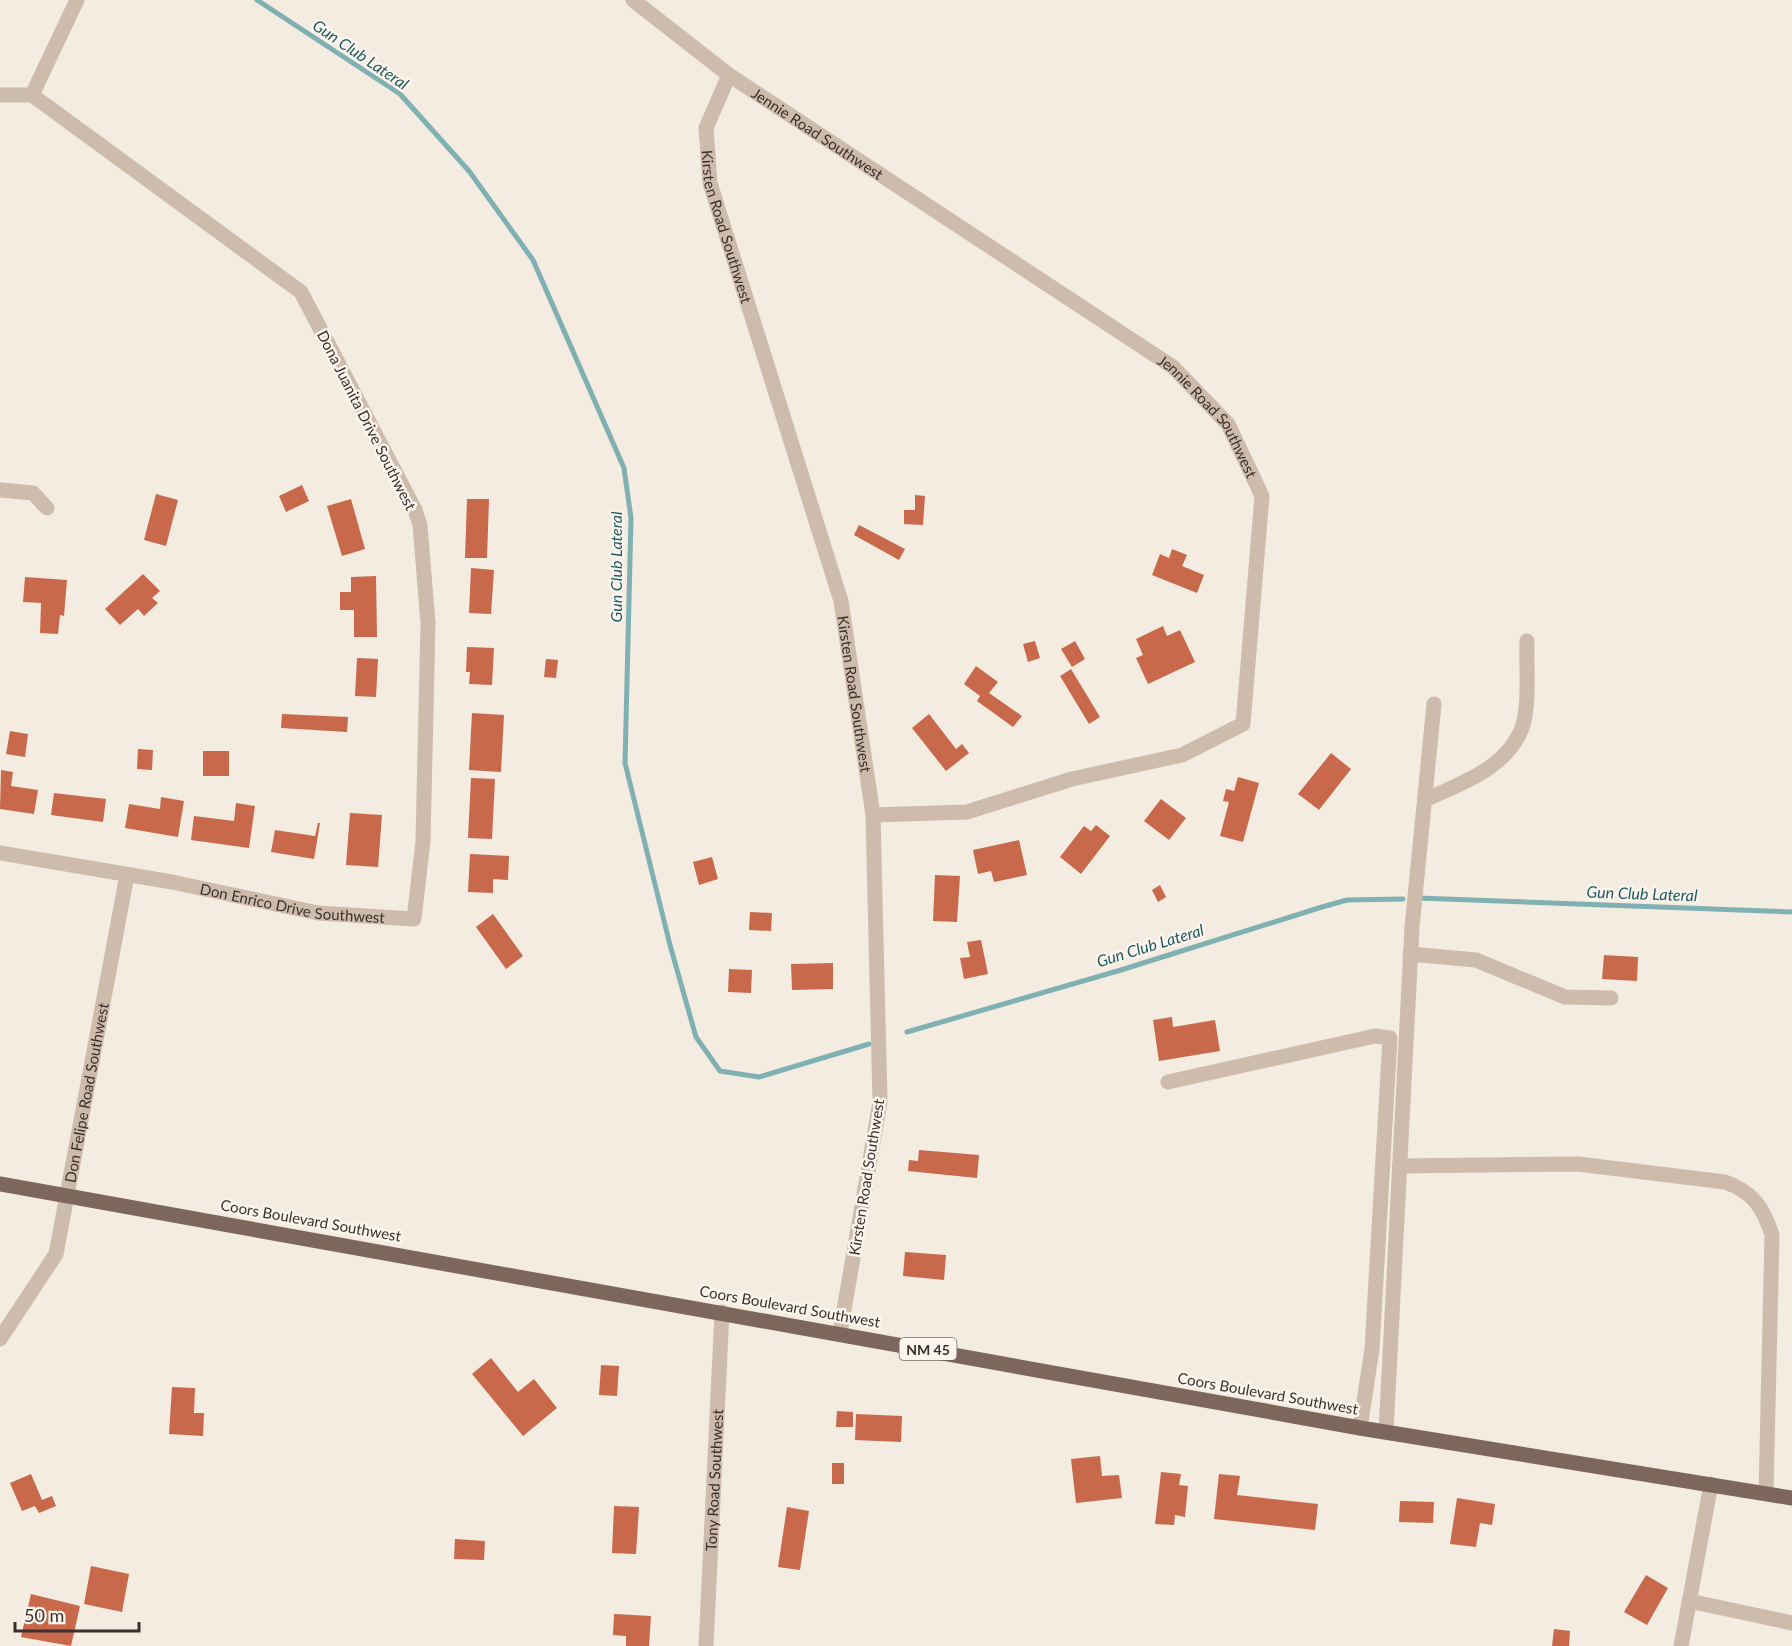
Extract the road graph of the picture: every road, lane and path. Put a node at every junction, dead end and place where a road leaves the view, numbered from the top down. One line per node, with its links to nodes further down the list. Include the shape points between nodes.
1 (77, 0): 5 (street)
2 (633, 0): 3 (street, Jennie Road Southwest)
3 (729, 75): 11 (street, Kirsten Road Southwest, via 706,128 710,183 841,601); 11 (street, Jennie Road Southwest, via 1173,367 1228,424 1262,496 1243,724 1182,755 1072,779 967,812)
4 (0, 95): 5 (street)
5 (32, 95): 14 (street, Dona Juanita Drive Southwest, via 301,291 415,510 420,525 428,622 423,841)
6 (0, 490): 7 (street, via 33,493)
7 (47, 508)
8 (1527, 641): 10 (street, via 1522,727 1506,753 1481,774)
9 (1434, 704): 10 (street)
10 (1425, 800): 15 (street)
11 (873, 815): 22 (street, Kirsten Road Southwest, via 880,1102)
12 (0, 853): 13 (street)
13 (128, 875): 14 (street, Don Enrico Drive Southwest, via 318,912); 20 (street, Don Felipe Road Southwest)
14 (414, 919)
15 (1410, 954): 16 (street, via 1476,960 1565,997); 18 (street)
16 (1611, 998)
17 (1168, 1082): 24 (street, via 1375,1035 1390,1038 1372,1348)
18 (1399, 1166): 25 (street); 27 (street, via 1578,1164 1725,1182 1755,1197 1772,1234)
19 (0, 1184): 20 (main road, NM 45)
20 (65, 1195): 21 (main road, Coors Boulevard Southwest / NM 45); 23 (street, Don Felipe Road Southwest, via 56,1254)
21 (722, 1312): 22 (main road, Coors Boulevard Southwest / NM 45); 31 (street, Tony Road Southwest)
22 (840, 1333): 24 (main road, Coors Boulevard Southwest / NM 45)
23 (0, 1339)
24 (1360, 1428): 25 (main road, Coors Boulevard Southwest / NM 45)
25 (1386, 1432): 26 (main road, Coors Boulevard Southwest / NM 45)
26 (1711, 1484): 27 (main road, Coors Boulevard Southwest / NM 45); 29 (street)
27 (1766, 1493): 28 (main road, Coors Boulevard Southwest / NM 45)
28 (1792, 1498)
29 (1689, 1601): 30 (street); 32 (street)
30 (1792, 1623)
31 (706, 1646)
32 (1681, 1646)

